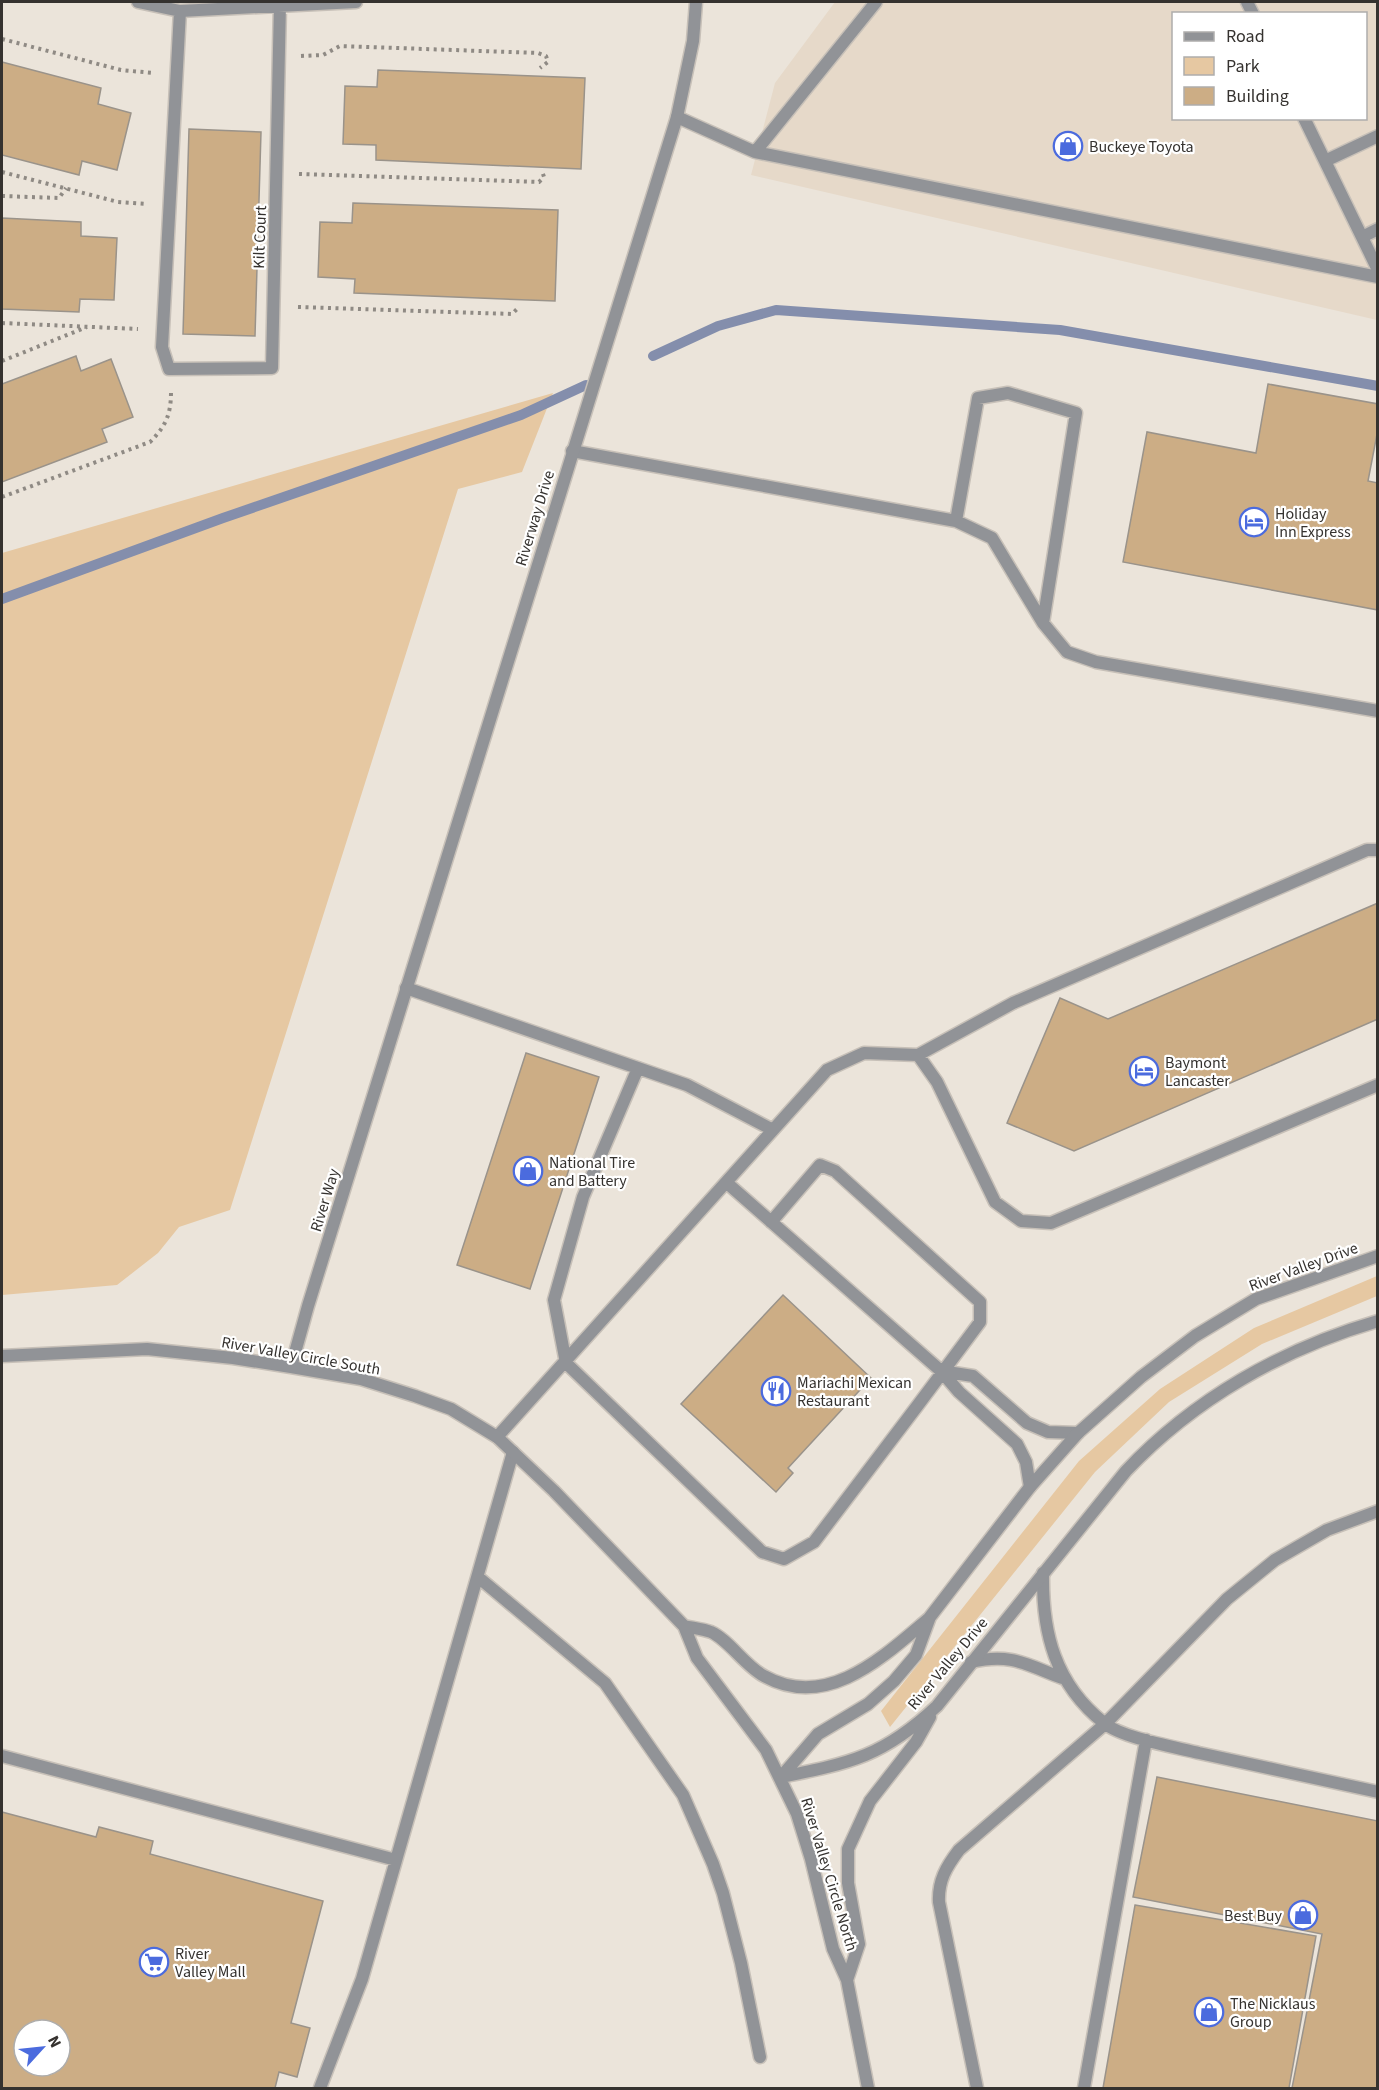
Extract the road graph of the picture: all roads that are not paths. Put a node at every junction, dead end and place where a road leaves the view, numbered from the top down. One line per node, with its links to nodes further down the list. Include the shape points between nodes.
1 (138, 2): 6 (street)
2 (356, 2): 5 (street)
3 (696, 2): 7 (street, Riverway Drive, via 693,41)
4 (876, 2): 10 (street)
5 (280, 4): 6 (street); 6 (street, Kilt Court, via 272,368 169,369 162,347)
6 (180, 11)
7 (677, 117): 10 (street); 16 (street, Riverway Drive)
8 (1305, 120): 11 (street)
9 (1377, 136): 11 (street)
10 (755, 152): 15 (street)
11 (1325, 161): 13 (street)
12 (1377, 229): 13 (street)
13 (1362, 237): 14 (street)
14 (1377, 270)
15 (1377, 277)
16 (572, 451): 17 (street); 21 (street, Riverway Drive)
17 (956, 521): 18 (street, via 992,538); 18 (street, via 978,398 1008,393 1076,413)
18 (1043, 623): 19 (street, via 1066,652 1096,662)
19 (1377, 711)
20 (1377, 850): 23 (street, via 1367,850 1013,1003)
21 (406, 988): 22 (street, Riverway Drive); 24 (street)
22 (391, 1042): 33 (street, River Way)
23 (918, 1055): 25 (street, via 937,1082 995,1202 1021,1221 1052,1223); 26 (street, via 864,1053 827,1071)
24 (638, 1068): 26 (street, via 687,1086); 32 (street, via 583,1197 554,1300)
25 (1377, 1085)
26 (773, 1130): 27 (street)
27 (727, 1183): 28 (street); 32 (street)
28 (771, 1222): 34 (street); 34 (street, via 820,1165 835,1172 980,1302 980,1322)
29 (1377, 1256): 35 (street, River Valley Drive, via 1256,1299 1195,1336)
30 (1377, 1321): 40 (street, River Valley Drive, via 1336,1334 1264,1366 1156,1439)
31 (2, 1356): 33 (street, River Valley Circle South, via 147,1349)
32 (566, 1363): 34 (street, via 762,1552 784,1559 814,1542); 36 (street)
33 (291, 1367): 36 (street, River Valley Circle South, via 361,1379 415,1396 451,1409)
34 (941, 1371): 35 (street, via 973,1376 1027,1423 1048,1432); 38 (street, via 1017,1444 1026,1462)
35 (1078, 1433): 38 (street, River Valley Drive)
36 (497, 1437): 37 (street, River Valley Circle South)
37 (513, 1452): 41 (street); 43 (street, River Valley Circle South)
38 (1030, 1487): 42 (street, River Valley Drive)
39 (1377, 1511): 47 (street, via 1327,1530 1275,1560 1227,1599)
40 (1043, 1573): 44 (street, River Valley Drive); 45 (street, via 1042,1605 1048,1640)
41 (478, 1577): 52 (street); 54 (street, via 605,1683 683,1796 723,1893)
42 (930, 1617): 43 (street, via 879,1661 848,1679 816,1687 789,1686 764,1676 712,1633); 50 (street, River Valley Drive, via 916,1655 894,1681 868,1704 818,1734)
43 (684, 1626): 50 (street, River Valley Circle South, via 698,1658 751,1727)
44 (971, 1662): 45 (street, via 996,1657 1012,1659); 46 (street, River Valley Drive)
45 (1062, 1678): 47 (street)
46 (937, 1706): 50 (street, River Valley Drive, via 910,1731 882,1749 829,1767); 53 (street, River Valley Circle North, via 916,1742 870,1801 848,1850 848,1883 859,1944)
47 (1105, 1724): 48 (street); 57 (street, via 959,1850 944,1872 939,1902)
48 (1146, 1740): 51 (street); 58 (street)
49 (2, 1756): 52 (street)
50 (781, 1777): 53 (street, River Valley Circle North, via 797,1814 833,1949)
51 (1377, 1792)
52 (396, 1860): 55 (street, via 362,1979)
53 (847, 1980): 56 (street, River Valley Circle North)
54 (760, 2058)
55 (320, 2088)
56 (868, 2088)
57 (977, 2088)
58 (1084, 2088)

